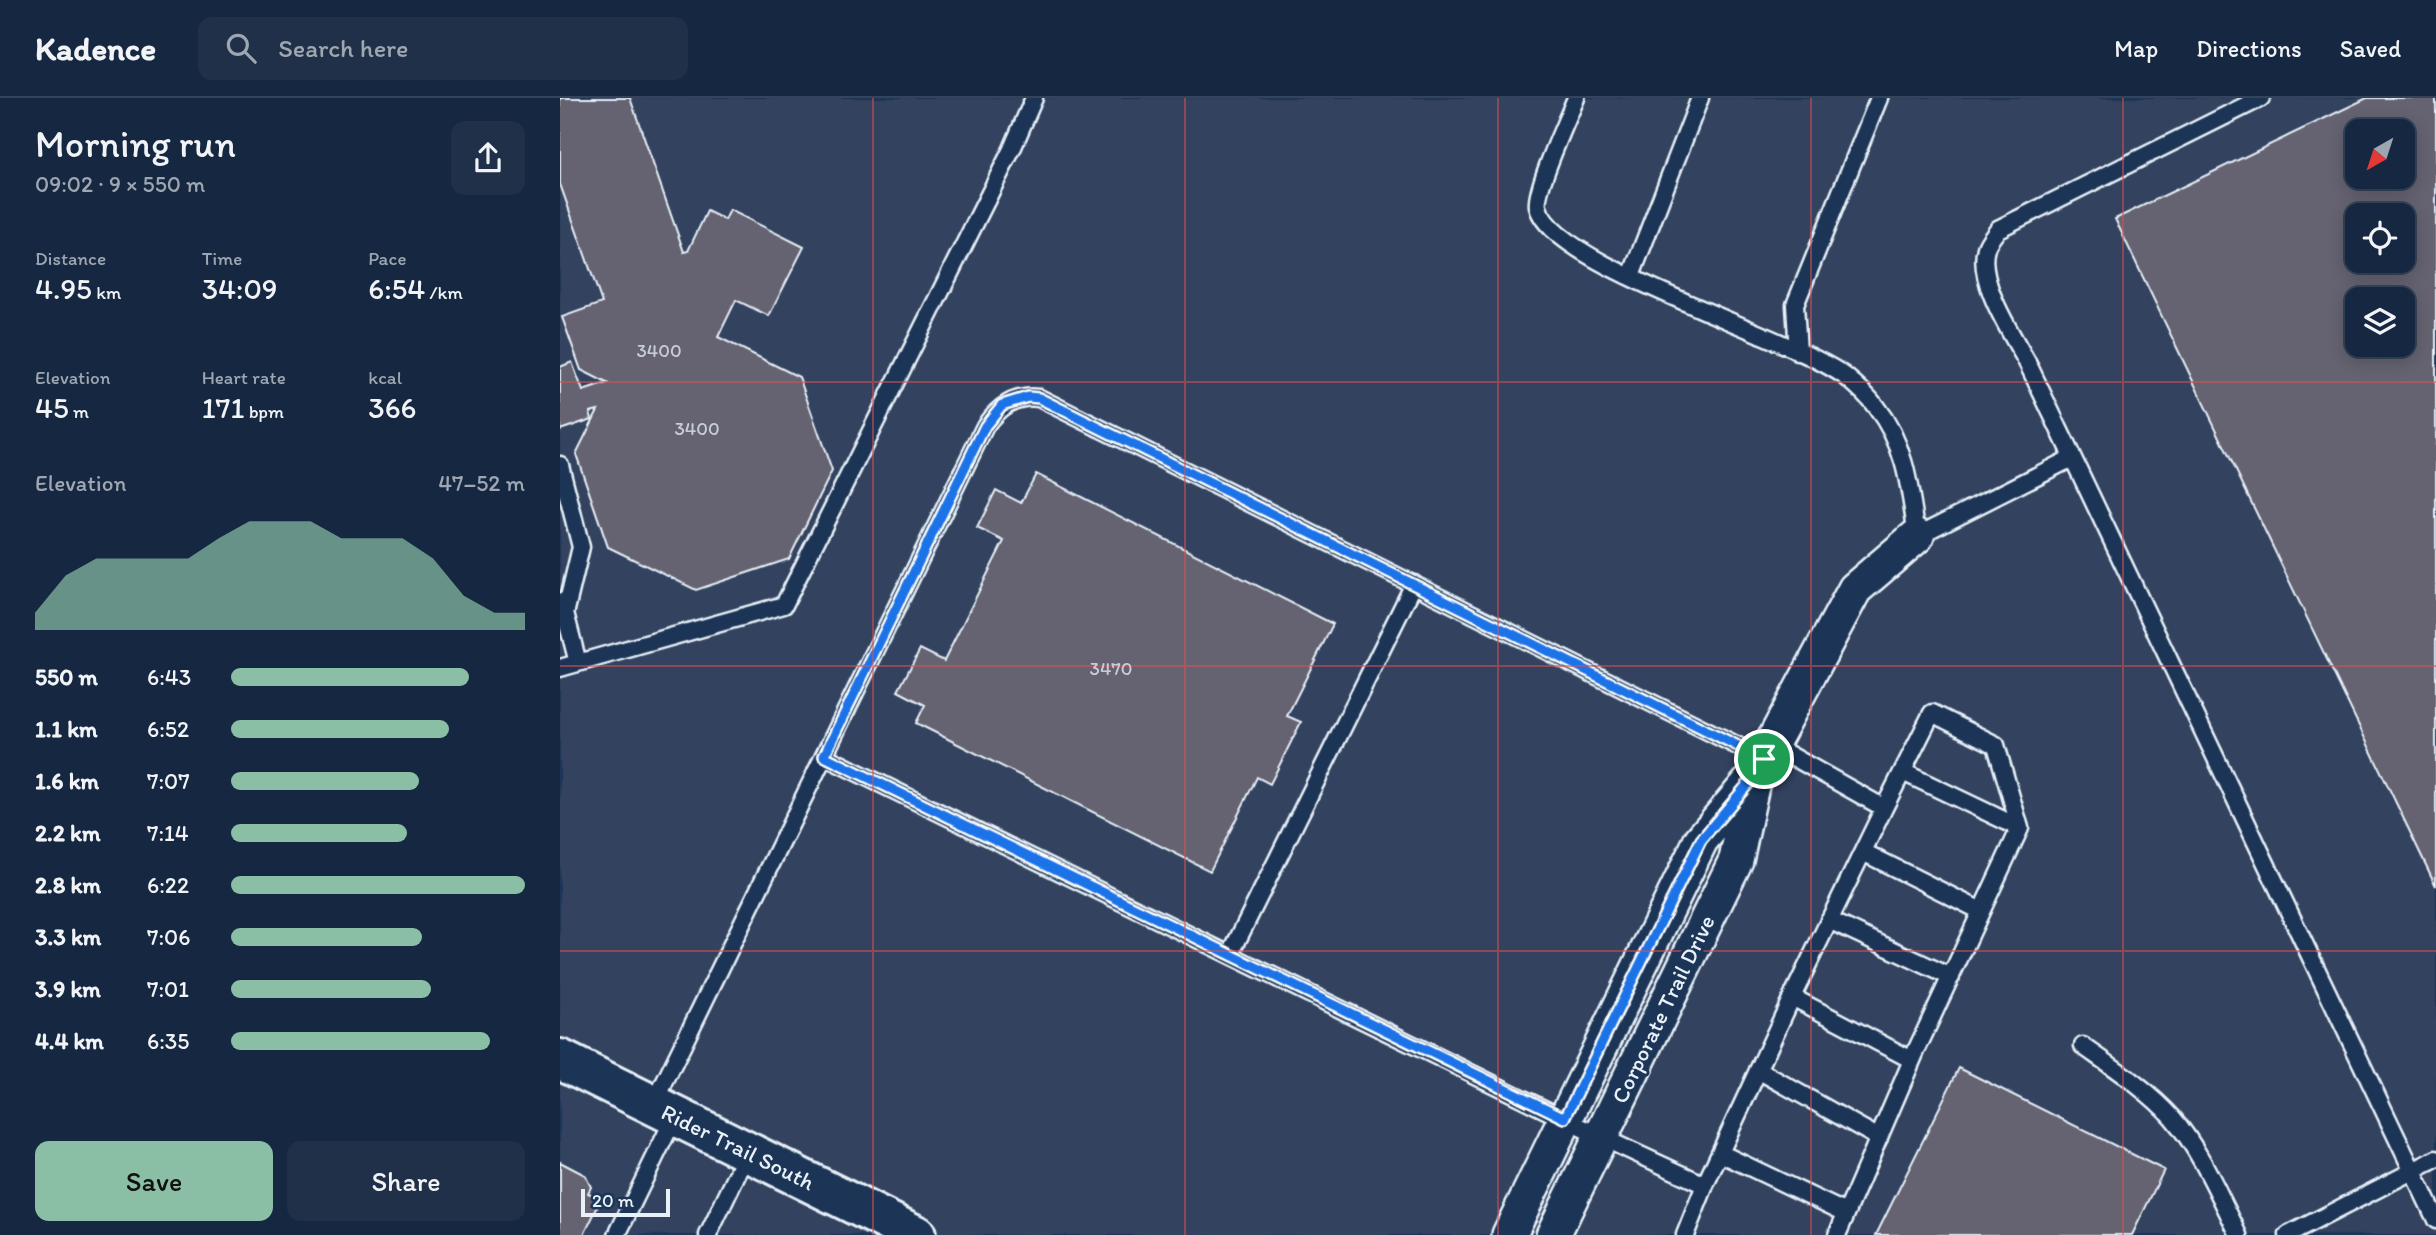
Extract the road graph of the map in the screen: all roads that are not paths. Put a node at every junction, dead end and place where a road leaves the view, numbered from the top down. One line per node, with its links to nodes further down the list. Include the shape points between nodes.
1 (1034, 98): 13 (lane, via 784,605)
2 (1576, 98): 6 (lane, via 1537,205 1543,221 1565,241)
3 (1700, 98): 6 (lane)
4 (1879, 98): 7 (lane, via 1795,305)
5 (2261, 98): 8 (lane, via 1998,229 1986,245 1983,267 1987,283)
6 (1631, 276): 7 (lane)
7 (1798, 352): 10 (lane, via 1845,376 1875,406 1897,440 1908,473)
8 (2072, 458): 10 (lane); 37 (lane)
9 (560, 465): 12 (lane, via 581,547)
10 (1917, 536): 16 (street, Corporate Trail Drive, via 1855,589)
11 (1414, 584): 15 (lane, via 1039,398 1016,399 1002,405 985,426); 16 (lane); 23 (lane)
12 (563, 603): 13 (lane)
13 (578, 663): 14 (lane)
14 (560, 668)
15 (824, 756): 23 (lane); 30 (lane)
16 (1763, 760): 18 (lane); 31 (street, Corporate Trail Drive, via 1701,840); 32 (street, Corporate Trail Drive, via 1736,860)
17 (1903, 772): 18 (lane); 19 (lane); 19 (lane, via 1932,713 1996,745)
18 (1884, 808): 20 (lane)
19 (2020, 828): 21 (lane)
20 (1863, 852): 21 (lane); 22 (lane)
21 (1981, 911): 24 (lane)
22 (1829, 920): 24 (lane); 25 (lane)
23 (1230, 955): 31 (lane)
24 (1951, 977): 28 (lane)
25 (1792, 997): 28 (lane); 29 (lane)
26 (2082, 1046): 48 (lane, via 2171,1116 2199,1154)
27 (560, 1059): 30 (street, Rider Trail South)
28 (1912, 1060): 33 (lane)
29 (1758, 1070): 33 (lane); 35 (lane)
30 (664, 1111): 34 (street, Rider Trail South); 42 (lane)
31 (1565, 1118): 32 (lane); 45 (street, Corporate Trail Drive)
32 (1601, 1137): 38 (lane); 46 (street, Corporate Trail Drive)
33 (1879, 1138): 39 (lane)
34 (748, 1152): 43 (lane); 44 (street, Rider Trail South)
35 (1720, 1153): 38 (lane); 39 (lane)
36 (2436, 1159): 37 (lane)
37 (2413, 1172): 40 (lane); 49 (lane)
38 (1706, 1185): 41 (lane)
39 (1846, 1213): 47 (lane)
40 (2436, 1220)
41 (1687, 1234)
42 (617, 1235)
43 (708, 1235)
44 (916, 1235)
45 (1508, 1235)
46 (1553, 1235)
47 (1837, 1235)
48 (2239, 1235)
49 (2288, 1235)

